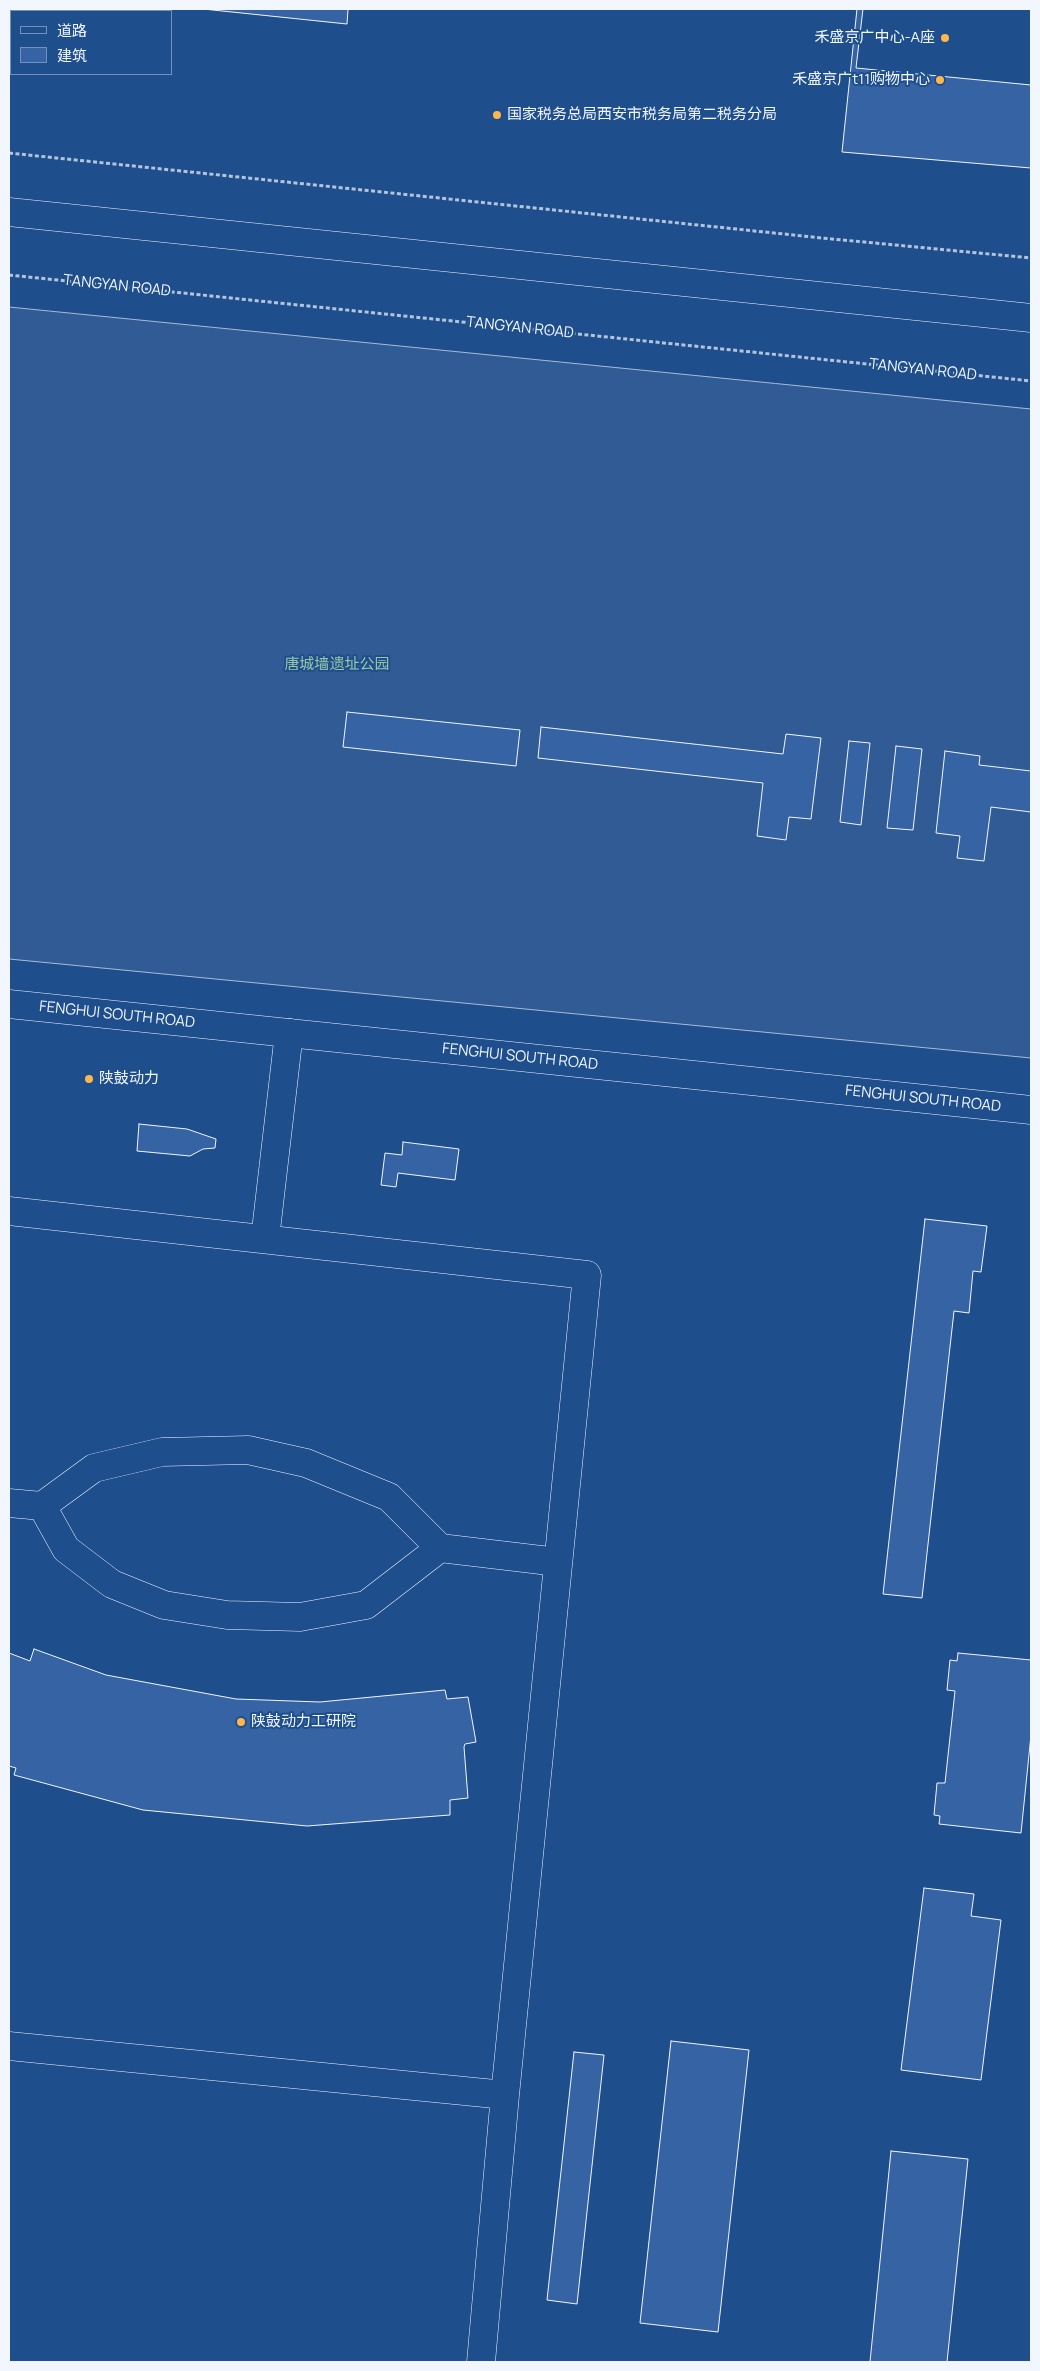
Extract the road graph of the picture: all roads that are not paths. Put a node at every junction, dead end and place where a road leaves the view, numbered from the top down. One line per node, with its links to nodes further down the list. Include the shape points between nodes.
1 (9, 212): 2 (street)
2 (1031, 318)
3 (9, 1004): 4 (street, FENGHUI SOUTH ROAD)
4 (289, 1033): 5 (street, FENGHUI SOUTH ROAD); 7 (street)
5 (1031, 1110)
6 (9, 1211): 7 (street)
7 (265, 1240): 11 (street, via 587,1275)
8 (9, 1503): 9 (street)
9 (42, 1506): 10 (street, via 94,1468 162,1452 248,1450 306,1462 389,1497); 10 (street, via 66,1549 112,1584 164,1605 227,1615 300,1617 366,1604)
10 (440, 1548): 11 (street)
11 (558, 1562): 13 (street)
12 (9, 2046): 13 (street)
13 (505, 2095): 14 (street)
14 (481, 2362)

